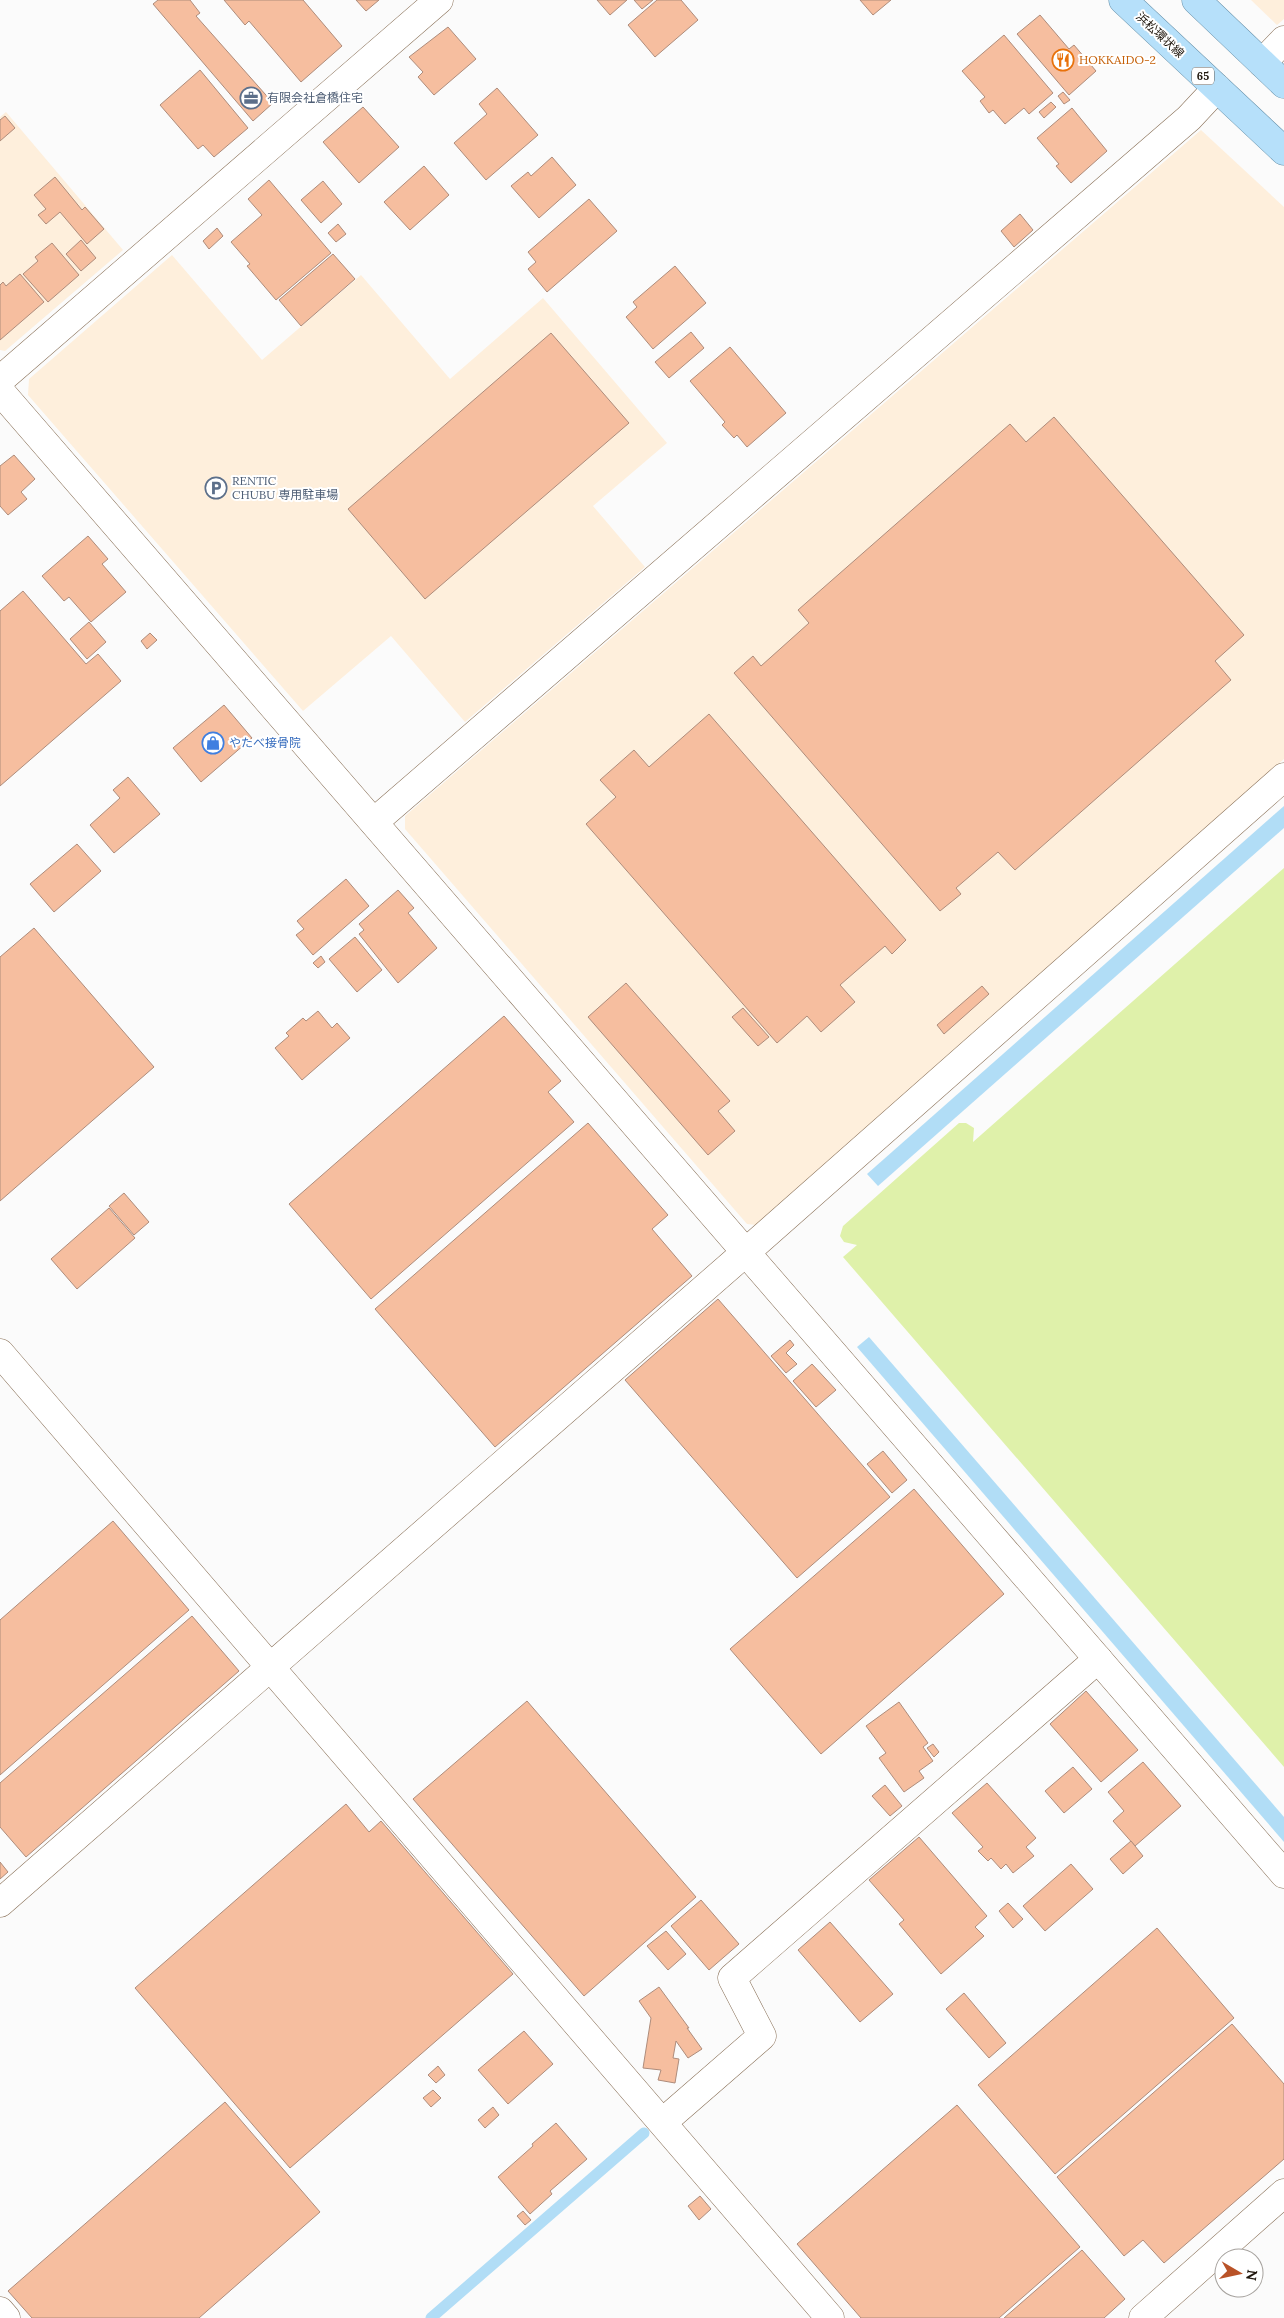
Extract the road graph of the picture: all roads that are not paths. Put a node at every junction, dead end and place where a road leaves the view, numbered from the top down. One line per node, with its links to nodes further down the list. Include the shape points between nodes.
1 (439, 0): 9 (street)
2 (1122, 0): 7 (main road, 浜松環状線 / 65)
3 (1196, 0): 5 (main road)
4 (1284, 40): 5 (street)
5 (1262, 63): 6 (main road)
6 (1284, 84)
7 (1217, 88): 8 (main road, 浜松環状線 / 65); 12 (street, via 1182,125)
8 (1284, 152)
9 (0, 380)
10 (0, 390): 12 (street)
11 (1284, 777): 13 (street)
12 (374, 822): 13 (street)
13 (746, 1252): 15 (street); 16 (street)
14 (0, 1353): 16 (street)
15 (1098, 1659): 17 (street); 19 (street, via 732,1978 762,2036)
16 (272, 1666): 18 (street); 19 (street)
17 (1284, 1874)
18 (0, 1903)
19 (663, 2122): 23 (street)
20 (1284, 2193): 24 (street)
21 (0, 2311): 22 (street)
22 (6, 2318)
23 (830, 2318)
24 (1143, 2318)

